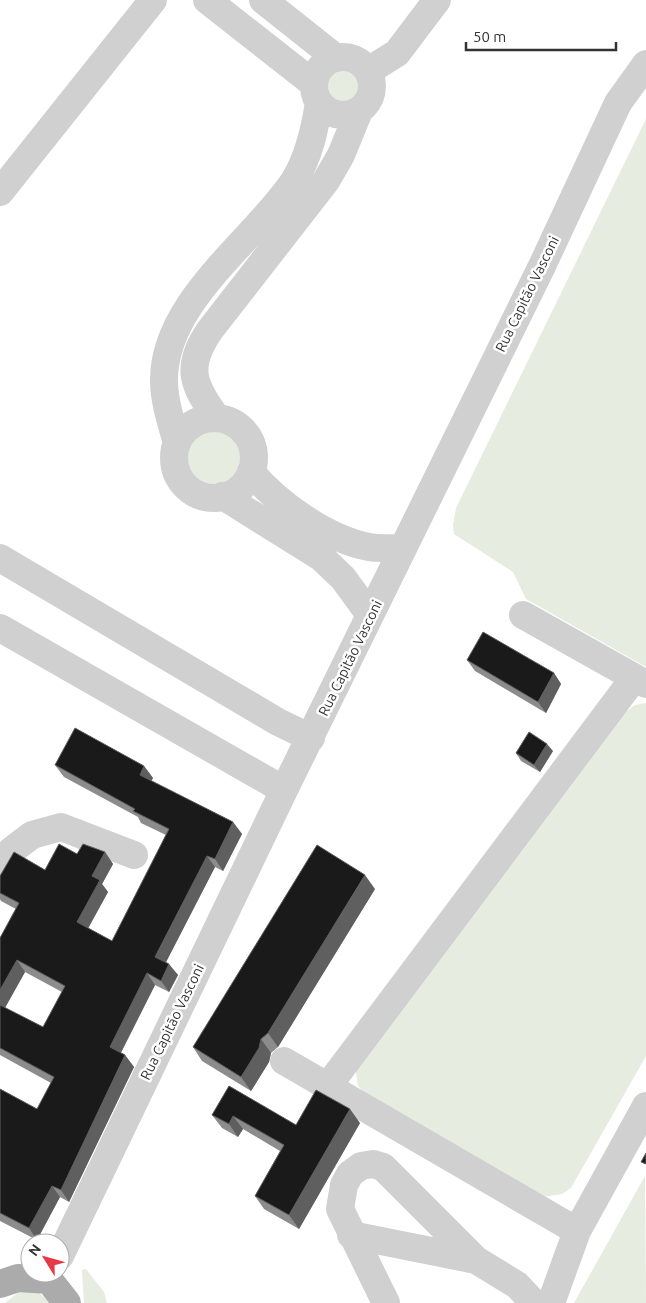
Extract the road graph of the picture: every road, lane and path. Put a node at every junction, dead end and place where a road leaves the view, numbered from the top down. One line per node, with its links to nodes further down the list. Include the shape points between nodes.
1 (153, 0): 10 (street)
2 (207, 0): 8 (street)
3 (263, 0): 5 (street)
4 (437, 0): 7 (street, via 397,53)
5 (336, 58): 7 (street, via 354,59); 8 (street, via 321,68)
6 (646, 64): 17 (street, Rua Capitão Vasconi, via 618,103)
7 (368, 71): 9 (street, via 372,79 370,97)
8 (316, 93): 9 (street, via 332,114 350,115); 12 (street, via 312,140 294,181 192,302 175,328 165,361 164,379 165,397)
9 (359, 111): 11 (street, via 326,181 210,330 198,351 197,385 200,395)
10 (0, 192)
11 (217, 418): 12 (street, via 193,424); 13 (street, via 229,420 248,436 253,454)
12 (177, 443): 14 (street, via 174,455 180,479 198,495)
13 (251, 472): 14 (street, via 244,483); 15 (street)
14 (223, 496): 15 (street)
15 (274, 512): 16 (street)
16 (330, 547): 17 (street); 19 (street, via 343,578)
17 (403, 548): 19 (street, Rua Capitão Vasconi)
18 (0, 558): 23 (street, via 278,722)
19 (370, 615): 23 (street, Rua Capitão Vasconi)
20 (522, 615): 22 (street)
21 (0, 628): 24 (street)
22 (640, 681): 28 (street)
23 (311, 738): 24 (street, Rua Capitão Vasconi)
24 (284, 790): 31 (street, Rua Capitão Vasconi)
25 (134, 856): 26 (street, via 61,828 32,835 11,851)
26 (0, 870)
27 (284, 1061): 28 (street)
28 (328, 1086): 30 (street)
29 (646, 1106): 30 (street)
30 (577, 1231): 40 (street)
31 (70, 1234)
32 (351, 1235): 33 (street); 33 (street, via 340,1209 344,1185 350,1174 361,1166 373,1164 383,1167); 38 (street)
33 (476, 1260): 39 (street, via 517,1284)
34 (20, 1277): 36 (main road)
35 (59, 1283): 37 (main road)
36 (0, 1284)
37 (67, 1303)
38 (386, 1303)
39 (534, 1303)
40 (551, 1303)

